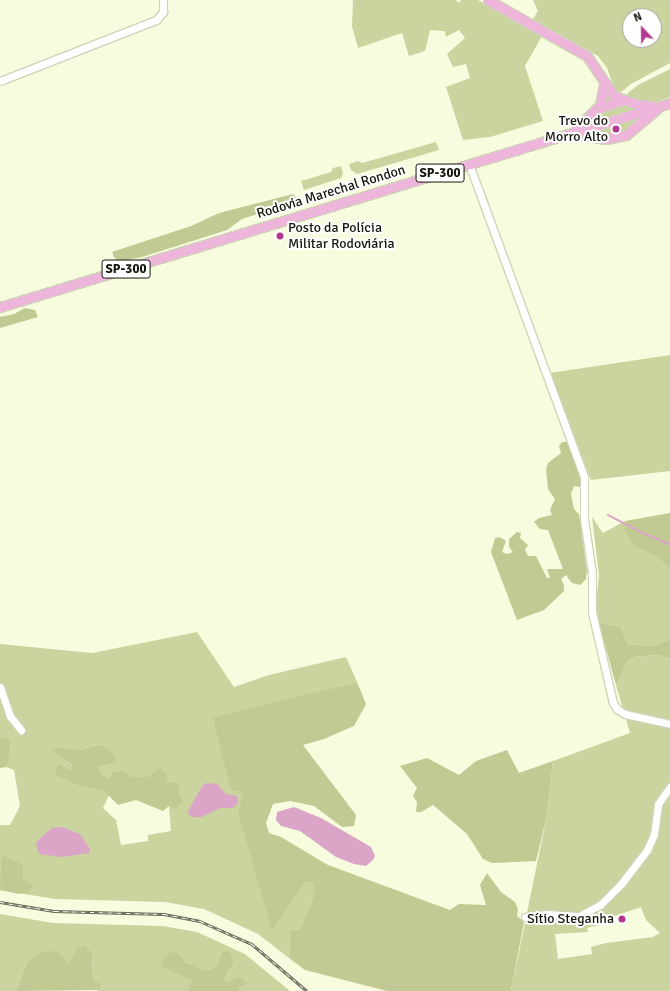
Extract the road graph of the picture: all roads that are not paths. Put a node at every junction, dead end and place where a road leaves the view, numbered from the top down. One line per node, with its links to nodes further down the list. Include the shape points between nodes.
1 (163, 0): 3 (street, via 163,12 156,20)
2 (488, 0): 4 (main road, via 582,53 596,66)
3 (0, 81)
4 (604, 84): 5 (main road, via 612,94); 8 (main road, via 603,99)
5 (624, 100): 7 (main road); 8 (main road)
6 (666, 104): 7 (main road, Rodovia Marechal Rondon / SP-300); 9 (main road)
7 (639, 108): 9 (main road); 10 (main road, Rodovia Marechal Rondon / SP-300)
8 (596, 109): 10 (main road)
9 (642, 122): 10 (main road, via 634,131 616,138 602,139)
10 (590, 127): 11 (main road, Rodovia Marechal Rondon / SP-300)
11 (469, 164): 12 (main road, Rodovia Marechal Rondon / SP-300); 15 (street, via 584,476 584,519 592,573 592,612 614,703 621,712)
12 (3, 305): 13 (main road)
13 (0, 313)
14 (0, 687): 16 (street, via 10,716)
15 (670, 724)
16 (21, 730)
17 (670, 787): 18 (street, via 658,804 654,834 647,850 600,905 579,916 547,914)
18 (525, 917)

